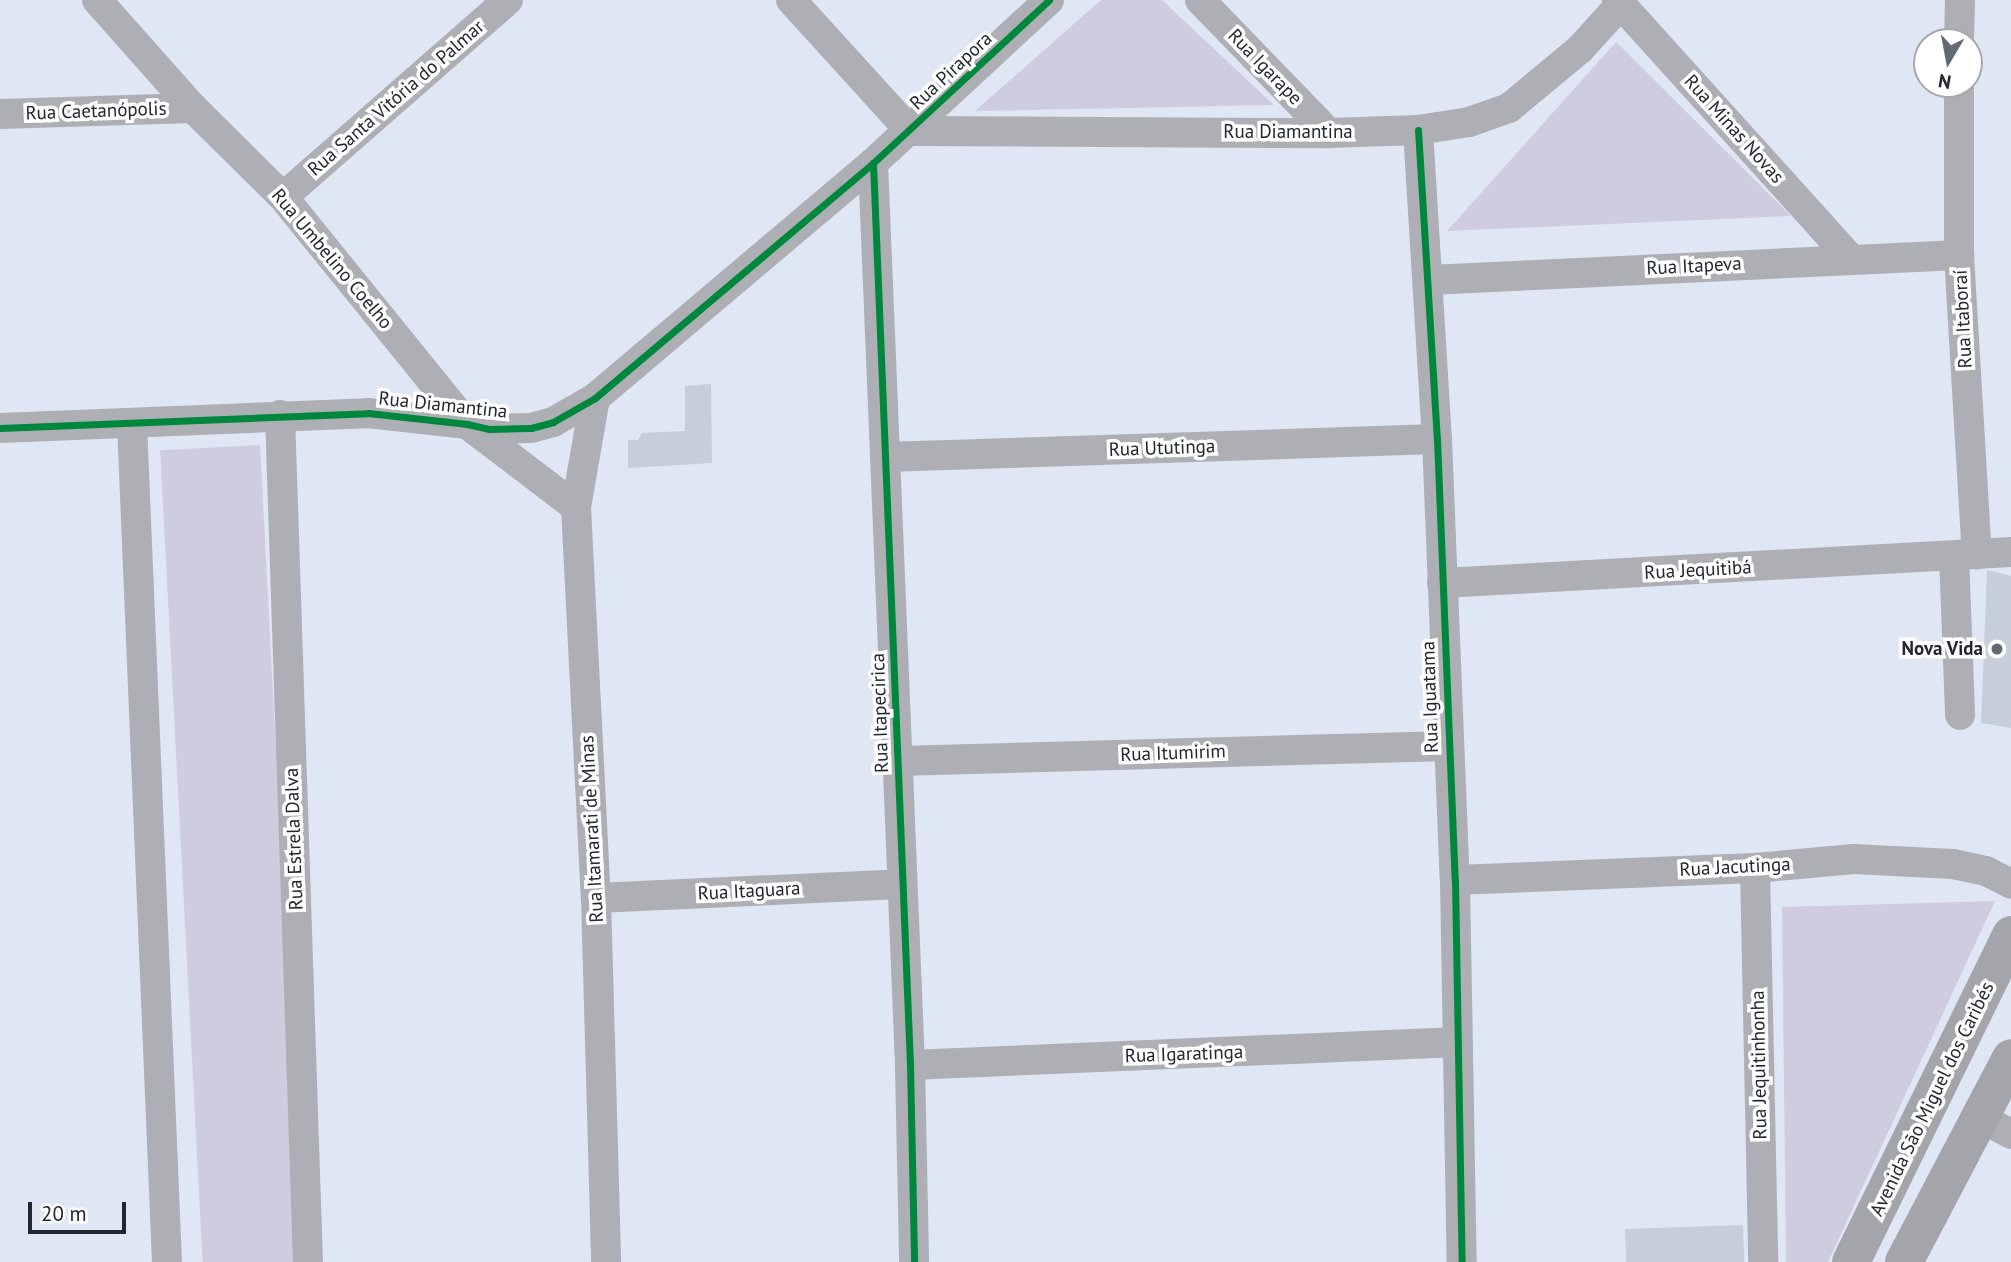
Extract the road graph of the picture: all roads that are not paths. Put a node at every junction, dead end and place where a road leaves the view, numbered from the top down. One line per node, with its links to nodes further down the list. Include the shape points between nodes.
1 (97, 0): 10 (street, Rua Umbelino Coelho)
2 (508, 0): 16 (street, Rua Santa Vitória do Palmar)
3 (791, 0): 13 (street)
4 (1049, 0): 13 (street, Rua Pirapora)
5 (1200, 0): 14 (street, Rua Igarape)
6 (1960, 0): 8 (street)
7 (1619, 2): 12 (street, Rua Diamantina, via 1580,48 1509,108 1469,122); 18 (street, Rua Minas Novas)
8 (1959, 28)
9 (1959, 98): 17 (street, Rua Itaboraí)
10 (193, 108): 11 (street, Rua Caetanópolis); 16 (street, Rua Umbelino Coelho)
11 (0, 114)
12 (1418, 130): 14 (street, Rua Diamantina); 19 (street, Rua Iguatama)
13 (910, 131): 14 (street, Rua Diamantina); 15 (street, Rua Pirapora)
14 (1329, 133)
15 (873, 163): 20 (street, Rua Diamantina); 26 (street, Rua Itapecirica)
16 (283, 197): 23 (street, Rua Umbelino Coelho)
17 (1959, 255): 18 (street, Rua Itapeva); 29 (street, Rua Itaboraí)
18 (1850, 258): 19 (street, Rua Itapeva)
19 (1429, 280): 25 (street, Rua Iguatama)
20 (595, 398): 23 (street, Rua Diamantina, via 574,412 531,428 489,429); 27 (street, Rua Itamarati de Minas)
21 (280, 415): 22 (street, Rua Diamantina); 23 (street, Rua Diamantina, via 368,413); 45 (street, Rua Estrela Dalva)
22 (132, 424): 24 (street, Rua Diamantina); 44 (street)
23 (467, 424): 27 (street, Rua Umbelino Coelho)
24 (0, 428)
25 (1437, 439): 26 (street, Rua Ututinga); 30 (street, Rua Iguatama)
26 (886, 457): 33 (street, Rua Itapecirica)
27 (576, 507): 38 (street, Rua Itamarati de Minas)
28 (2011, 552): 29 (street, Rua Jequitibá)
29 (1966, 555): 30 (street, Rua Jequitibá); 31 (street)
30 (1442, 583): 32 (street, Rua Iguatama)
31 (1960, 715)
32 (1448, 746): 33 (street, Rua Itumirim); 35 (street, Rua Iguatama)
33 (898, 761): 36 (street, Rua Itapecirica)
34 (1755, 867): 35 (street, Rua Jacutinga); 37 (street, Rua Jacutinga, via 1854,859 1924,861 1986,871); 49 (street, Rua Jequitinhonha)
35 (1455, 880): 40 (street, Rua Iguatama)
36 (902, 884): 38 (street, Rua Itaguara); 42 (street, Rua Itapecirica)
37 (2011, 884)
38 (596, 898): 46 (street, Rua Itamarati de Minas)
39 (2011, 935): 50 (main road, Avenida São Miguel dos Caribés)
40 (1458, 1042): 42 (street, Rua Igaratinga); 48 (street, Rua Iguatama)
41 (2011, 1058): 43 (main road)
42 (910, 1065): 47 (street, Rua Itapecirica)
43 (1996, 1126): 51 (main road)
44 (167, 1262)
45 (308, 1262)
46 (606, 1262)
47 (914, 1262)
48 (1462, 1262)
49 (1763, 1262)
50 (1851, 1262)
51 (1904, 1262)

